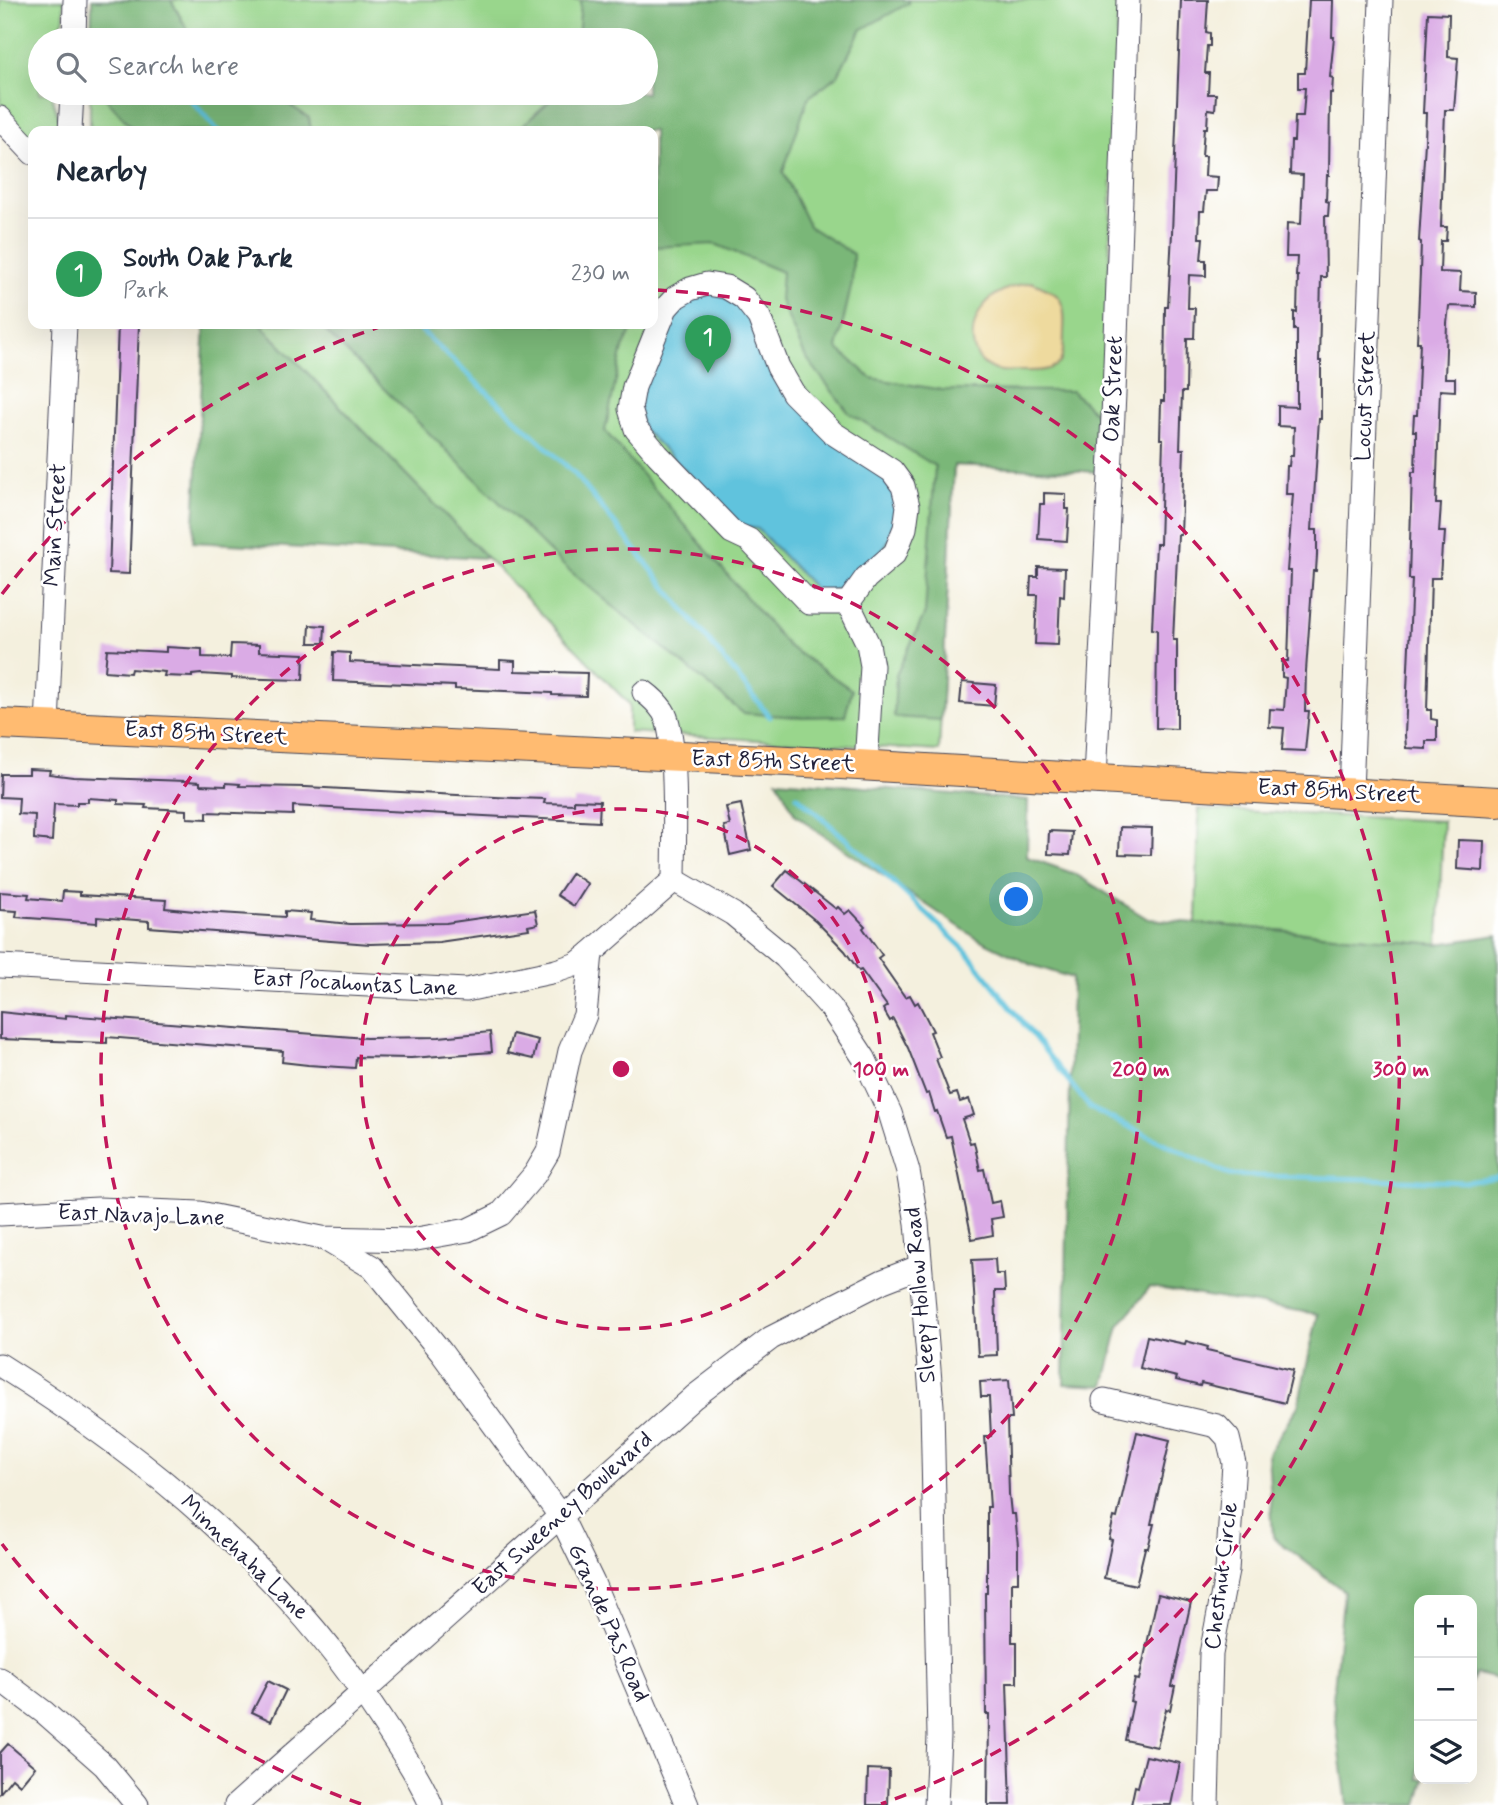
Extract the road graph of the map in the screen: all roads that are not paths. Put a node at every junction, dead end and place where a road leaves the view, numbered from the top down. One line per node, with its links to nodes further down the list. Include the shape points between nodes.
1 (75, 0): 4 (street)
2 (1128, 0): 18 (street, Oak Street)
3 (1381, 0): 19 (street, Locust Street)
4 (74, 28)
5 (71, 105): 7 (street)
6 (0, 118): 8 (street)
7 (70, 126)
8 (28, 148)
9 (658, 328): 12 (street, via 666,308 690,289 726,287 744,298 759,317 793,393 833,433 892,471 903,486 908,506 895,553 866,578)
10 (65, 329): 15 (street, Main Street)
11 (657, 329): 12 (street, via 634,387 630,409 636,429 732,533 749,540 809,603)
12 (848, 603): 17 (street, via 868,644 872,666)
13 (644, 692): 16 (street, via 665,713)
14 (0, 724): 15 (main road, East 85th Street)
15 (47, 726): 16 (main road, East 85th Street)
16 (673, 757): 17 (main road, East 85th Street); 21 (street)
17 (866, 765): 18 (main road, East 85th Street)
18 (1095, 778): 19 (main road, East 85th Street)
19 (1351, 793): 20 (main road, East 85th Street)
20 (1498, 802)
21 (674, 880): 22 (street); 26 (street, Sleepy Hollow Road, via 733,914 785,957 831,1008 864,1058 890,1113 908,1171)
22 (591, 953): 23 (street, East Pocahontas Lane, via 556,971 466,990); 25 (street, East Navajo Lane, via 585,1016 570,1051 548,1152 501,1213 468,1230 411,1240)
23 (0, 966)
24 (0, 1214): 25 (street, East Navajo Lane, via 98,1209 200,1213)
25 (323, 1238): 27 (street, East Navajo Lane, via 372,1268)
26 (919, 1267): 30 (street, East Sweeney Boulevard, via 771,1338 694,1397); 37 (street, Sleepy Hollow Road, via 932,1406 939,1736)
27 (412, 1316): 30 (street, Grande Pas Road)
28 (0, 1366): 32 (street, Minnehaha Lane, via 64,1405 207,1518 273,1582)
29 (1104, 1400): 38 (street, Chestnut Circle, via 1217,1426 1228,1437 1234,1463 1227,1571 1212,1654)
30 (561, 1517): 32 (street, East Sweeney Boulevard); 36 (street, Grande Pas Road)
31 (0, 1679): 33 (street, via 104,1766)
32 (363, 1692): 34 (street, East Sweeney Boulevard); 35 (street, Minnehaha Lane)
33 (137, 1805)
34 (236, 1805)
35 (431, 1805)
36 (687, 1805)
37 (936, 1805)
38 (1207, 1805)

